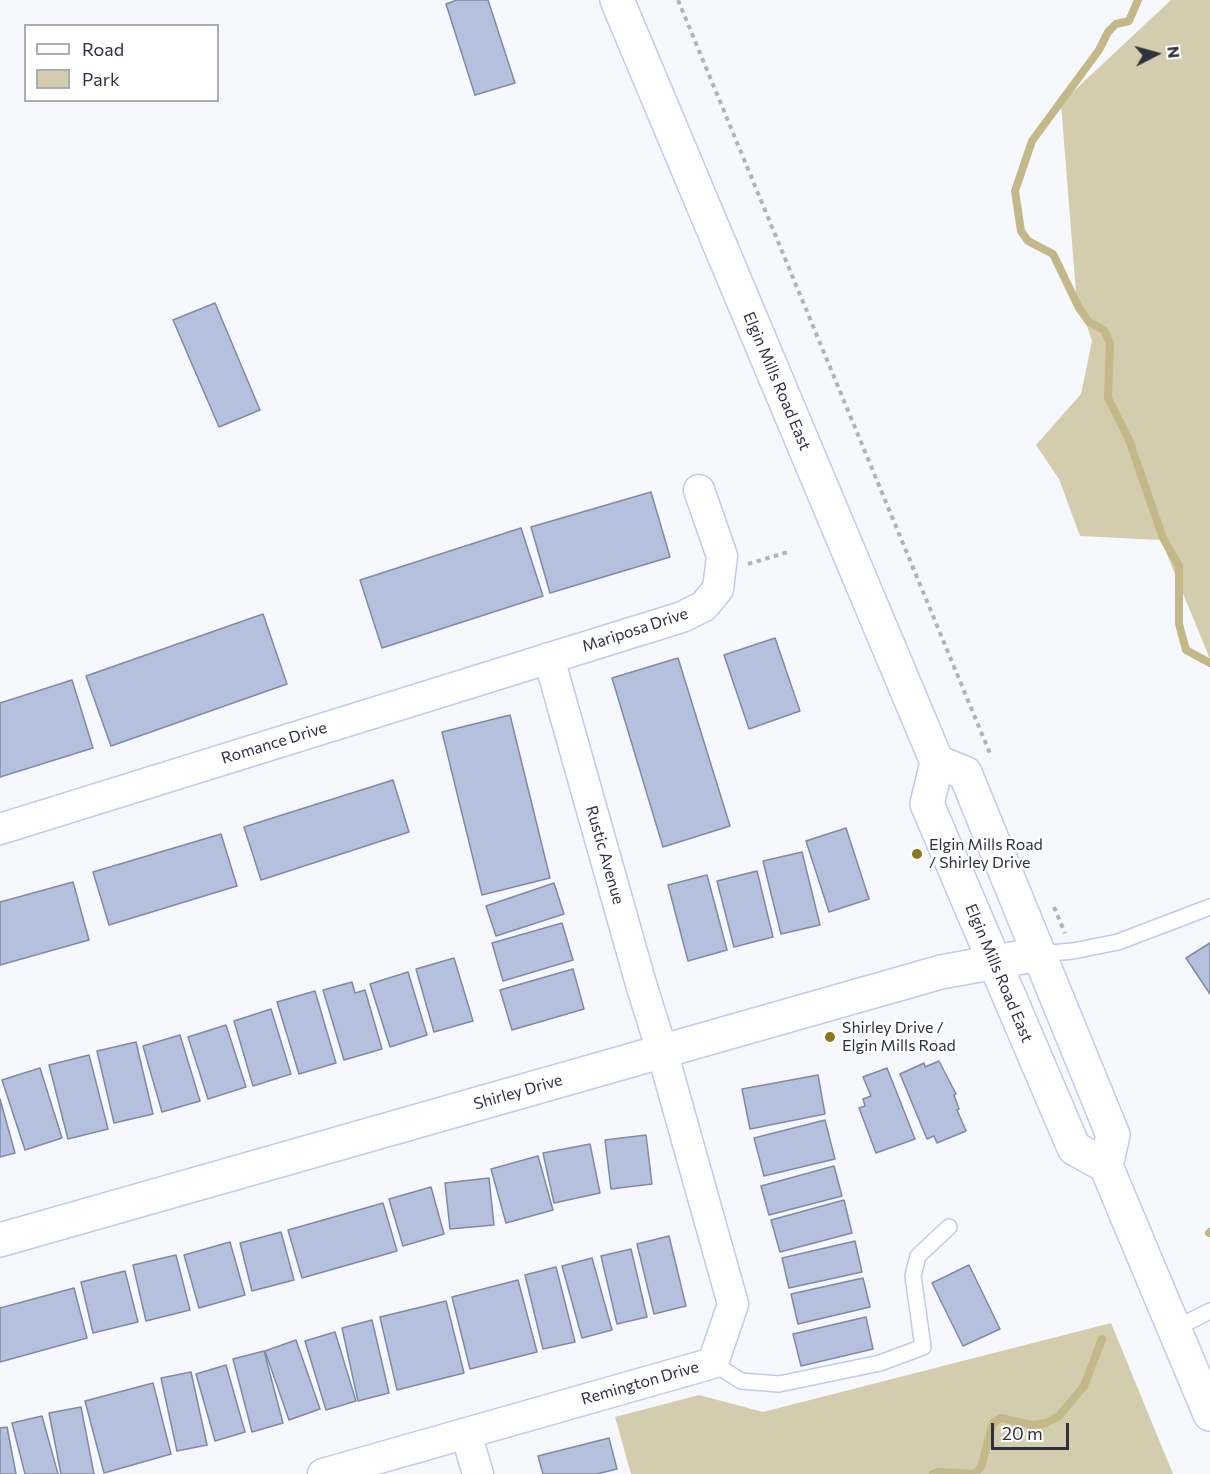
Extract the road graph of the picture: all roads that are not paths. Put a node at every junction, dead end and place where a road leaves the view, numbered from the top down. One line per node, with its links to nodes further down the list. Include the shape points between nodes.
1 (617, 0): 4 (main road, Elgin Mills Road East)
2 (699, 490): 3 (street, Mariposa Drive, via 722,556 718,590 704,606)
3 (549, 658): 5 (street, Romance Drive); 9 (street, Rustic Avenue)
4 (937, 762): 7 (main road, via 964,773); 8 (main road, Elgin Mills Road East, via 927,804)
5 (0, 829)
6 (1210, 907): 7 (lane, via 1118,942)
7 (1039, 954): 8 (main road, Shirley Drive); 10 (main road, via 1113,1135)
8 (994, 961): 9 (main road, Shirley Drive, via 941,972); 10 (main road, Elgin Mills Road East, via 1074,1148)
9 (662, 1051): 12 (main road, Shirley Drive); 15 (street, Remington Drive, via 733,1304)
10 (1106, 1166): 14 (main road)
11 (949, 1227): 15 (lane, via 918,1256 913,1276 923,1347 880,1363 779,1384 741,1381)
12 (0, 1240)
13 (1210, 1311): 14 (lane)
14 (1174, 1329): 16 (main road)
15 (713, 1363): 17 (street, Remington Drive)
16 (1210, 1414)
17 (466, 1433): 18 (street, Remington Drive); 19 (street)
18 (323, 1474)
19 (478, 1474)

